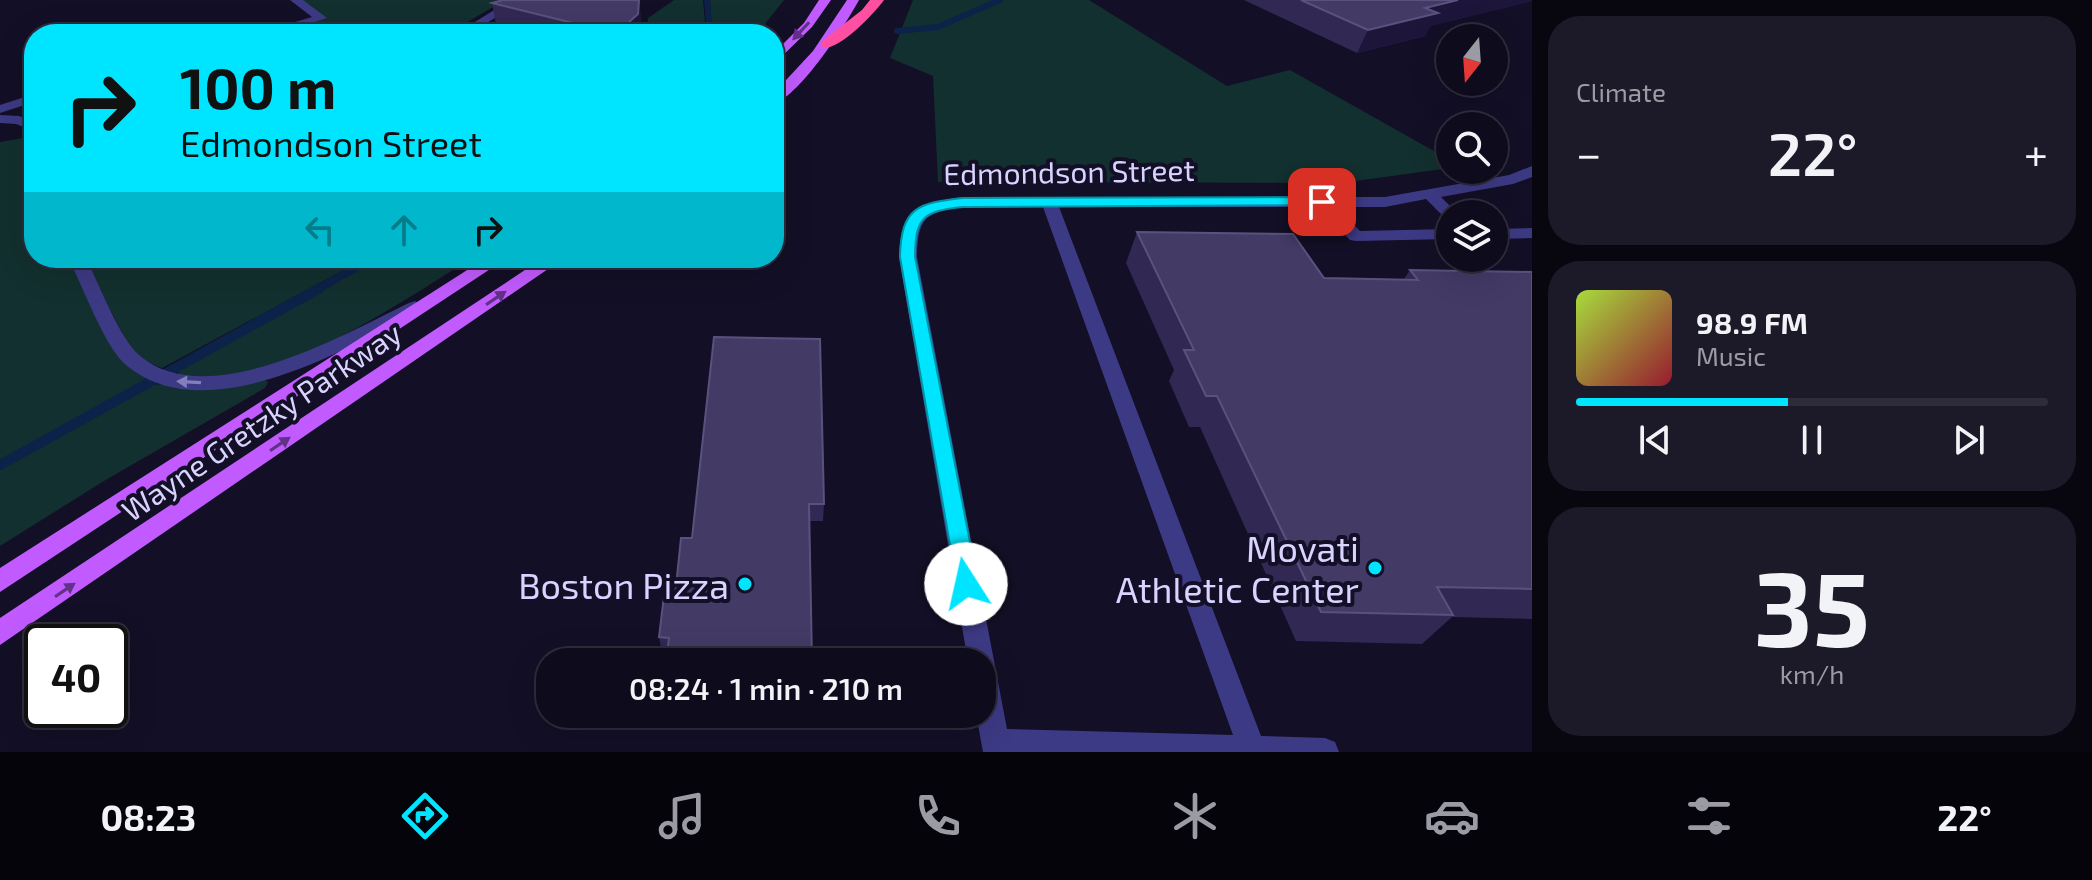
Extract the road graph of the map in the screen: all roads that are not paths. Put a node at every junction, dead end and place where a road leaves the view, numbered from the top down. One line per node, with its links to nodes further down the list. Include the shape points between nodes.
1 (296, 0): 6 (street, via 321,18)
2 (825, 0): 9 (main road, one-way to 9)
3 (853, 0): 8 (main road)
4 (877, 0): 8 (highway)
5 (505, 8): 7 (street)
6 (298, 24)
7 (478, 24)
8 (826, 45): 10 (main road)
9 (784, 50)
10 (784, 91)
11 (24, 101): 12 (street)
12 (0, 109)
13 (0, 119): 14 (street)
14 (24, 122)
15 (1532, 171): 16 (street, Edmondson Street)
16 (1430, 195): 17 (street); 19 (street, Edmondson Street, via 1385,202)
17 (1436, 201)
18 (1049, 202): 19 (street, Edmondson Street); 29 (street, Edmondson Street, via 933,206 914,216 908,233 908,257); 32 (street)
19 (1322, 202): 21 (street, via 1356,236)
20 (1532, 233): 22 (street)
21 (1436, 234)
22 (1508, 234)
23 (82, 268): 26 (street, one-way to 23, via 278,371 222,383 166,380 131,359)
24 (483, 268): 26 (main road, Wayne Gretzky Parkway)
25 (540, 268): 28 (main road, Wayne Gretzky Parkway, one-way to 25)
26 (444, 293): 27 (main road, Wayne Gretzky Parkway)
27 (0, 581)
28 (0, 633)
29 (978, 648)
30 (992, 728): 31 (street)
31 (996, 748): 32 (street)
32 (1252, 749): 33 (street)
33 (1325, 752)

